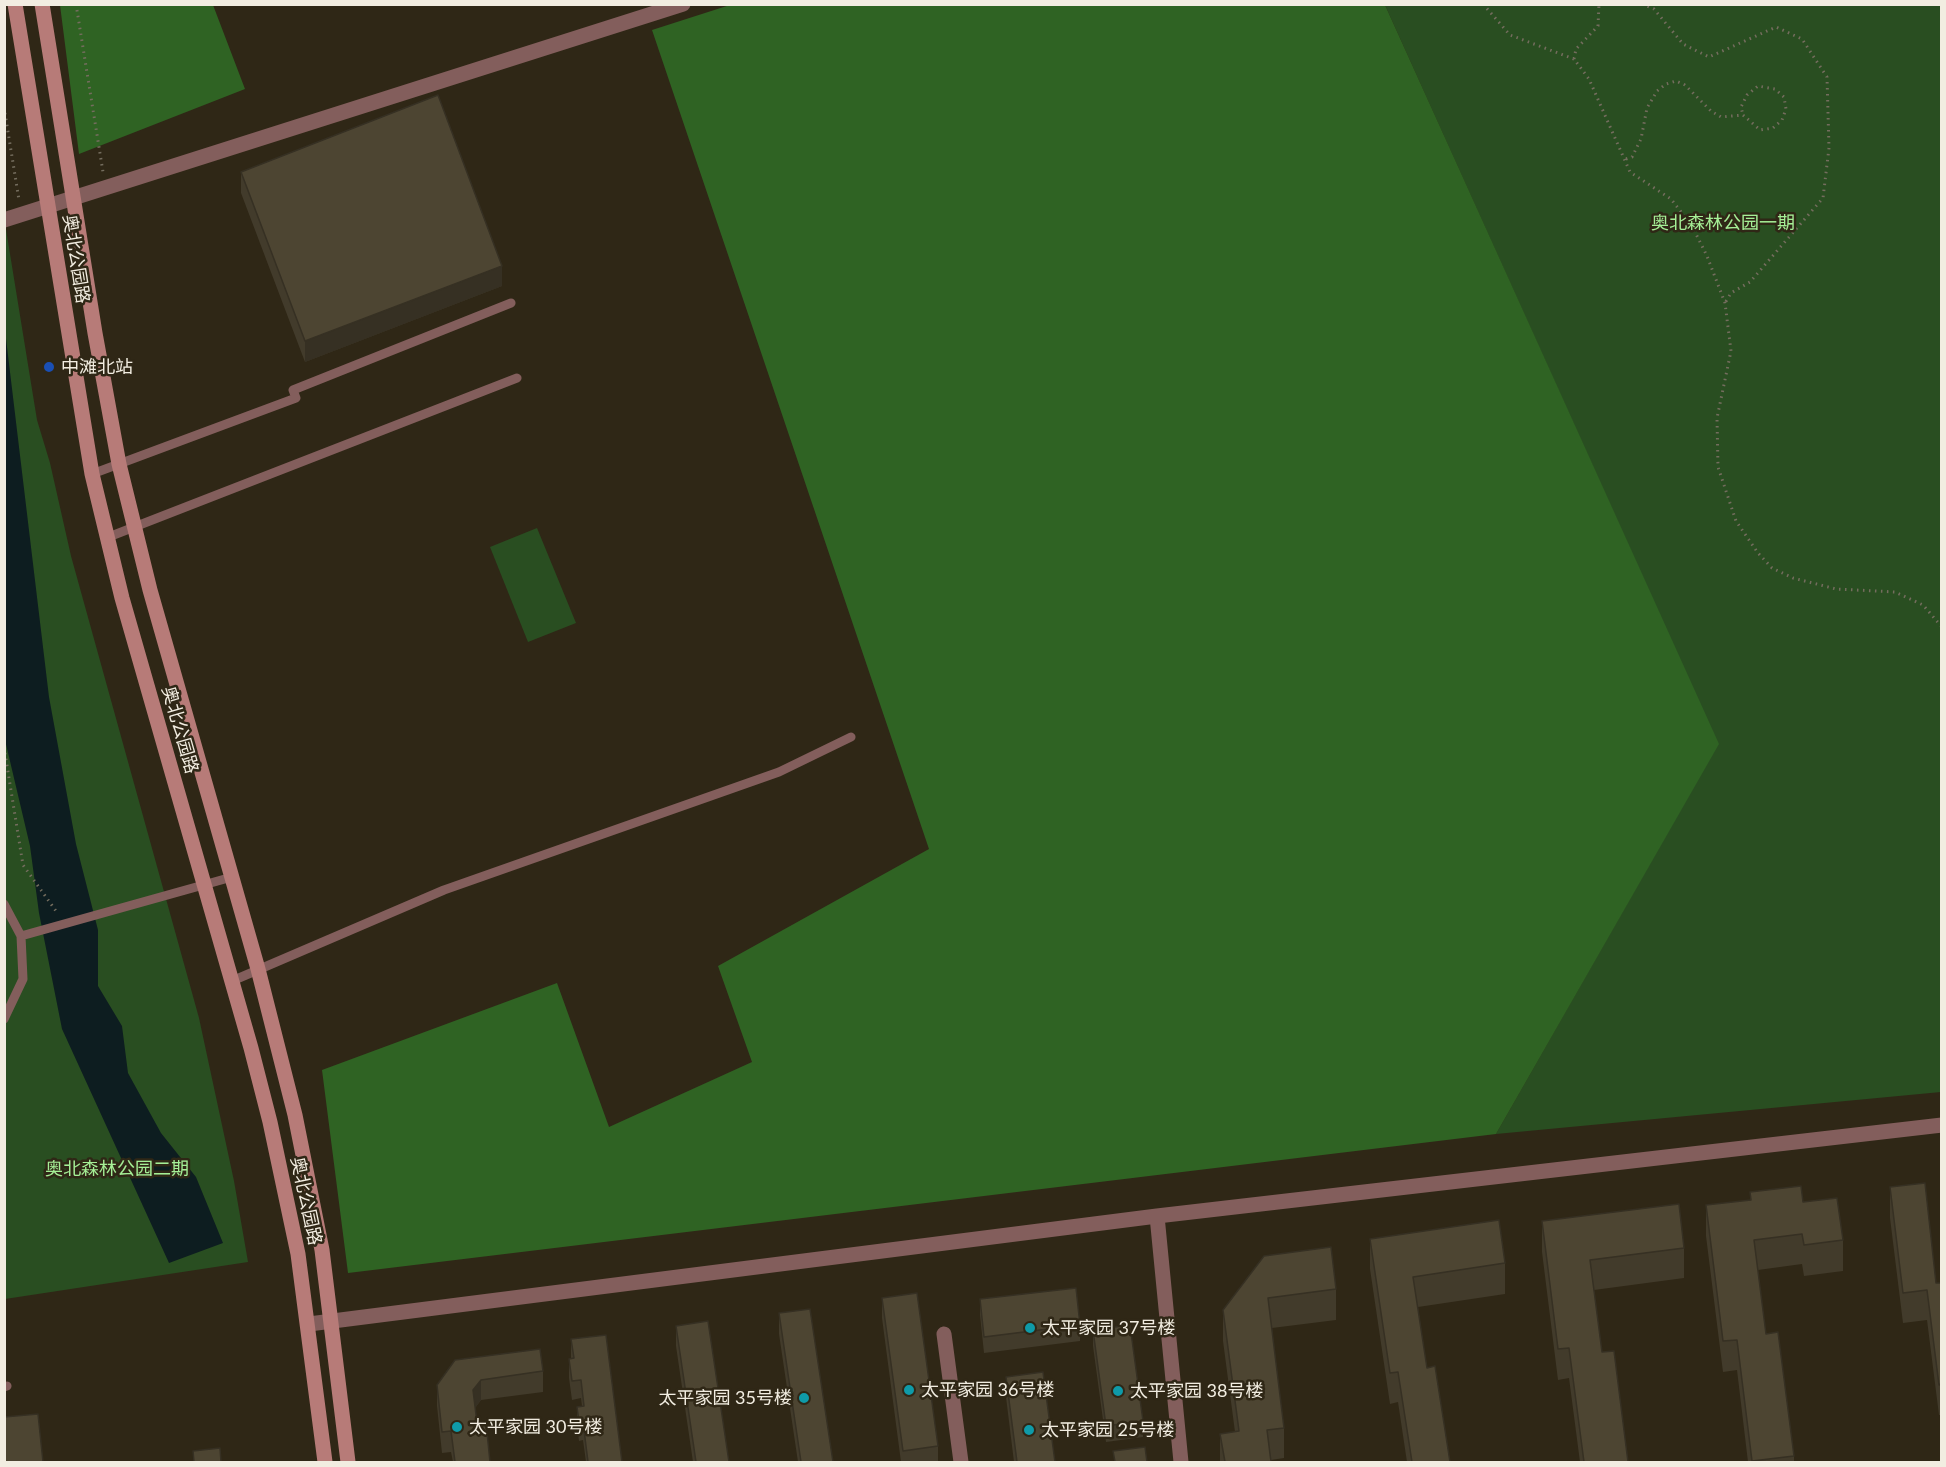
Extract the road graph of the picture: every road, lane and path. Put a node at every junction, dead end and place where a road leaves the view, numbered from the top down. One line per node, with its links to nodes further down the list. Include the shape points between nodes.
1 (15, 4): 14 (main road, 奥北公园路)
2 (42, 4): 13 (main road, 奥北公园路)
3 (76, 4): 12 (path)
4 (683, 4): 12 (street)
5 (1483, 4): 8 (path, via 1510,35)
6 (1599, 4): 8 (path, via 1598,26 1576,49)
7 (1642, 4): 18 (path, via 1654,9 1683,44 1709,57 1776,27 1802,39 1827,77 1829,148 1823,198 1750,282 1731,293)
8 (1574, 59): 11 (path, via 1589,79)
9 (4, 107): 15 (path)
10 (1743, 115): 10 (path, via 1760,129 1773,128 1786,109 1784,97 1775,89 1758,86 1747,95 1741,108); 11 (path, via 1721,117 1685,85 1676,81 1666,84 1647,108 1641,139 1632,157)
11 (1626, 159): 18 (path, via 1630,172 1671,200 1692,226)
12 (104, 189): 13 (street)
13 (73, 199): 14 (street); 20 (main road, 奥北公园路)
14 (47, 207): 15 (street); 21 (main road, 奥北公园路)
15 (21, 215): 16 (street)
16 (4, 220)
17 (511, 303): 20 (lane, via 293,390 296,398)
18 (1725, 303): 24 (path, via 1731,351 1717,418 1718,467 1736,521 1772,568 1836,589 1895,592 1923,605)
19 (517, 378): 22 (lane)
20 (119, 464): 21 (lane); 22 (main road, 奥北公园路)
21 (92, 474): 23 (main road, 奥北公园路)
22 (134, 527): 23 (lane); 27 (main road, 奥北公园路)
23 (106, 538): 28 (main road, 奥北公园路)
24 (1941, 627)
25 (851, 737): 32 (lane, via 779,772 509,865)
26 (4, 747): 30 (path, via 23,865)
27 (232, 877): 28 (lane); 32 (main road, 奥北公园路)
28 (204, 885): 31 (lane); 33 (main road, 奥北公园路)
29 (4, 904): 31 (lane)
30 (56, 911)
31 (21, 936): 34 (lane, via 23,979)
32 (258, 969): 33 (lane); 37 (main road, 奥北公园路, via 296,1115)
33 (232, 981): 38 (main road, 奥北公园路, via 272,1133)
34 (4, 1019)
35 (1941, 1125): 36 (street)
36 (1157, 1216): 37 (street); 43 (street)
37 (332, 1321): 38 (street); 41 (main road, 奥北公园路)
38 (309, 1324): 40 (main road, 奥北公园路)
39 (944, 1334): 42 (street)
40 (325, 1462)
41 (348, 1462)
42 (961, 1462)
43 (1181, 1462)

